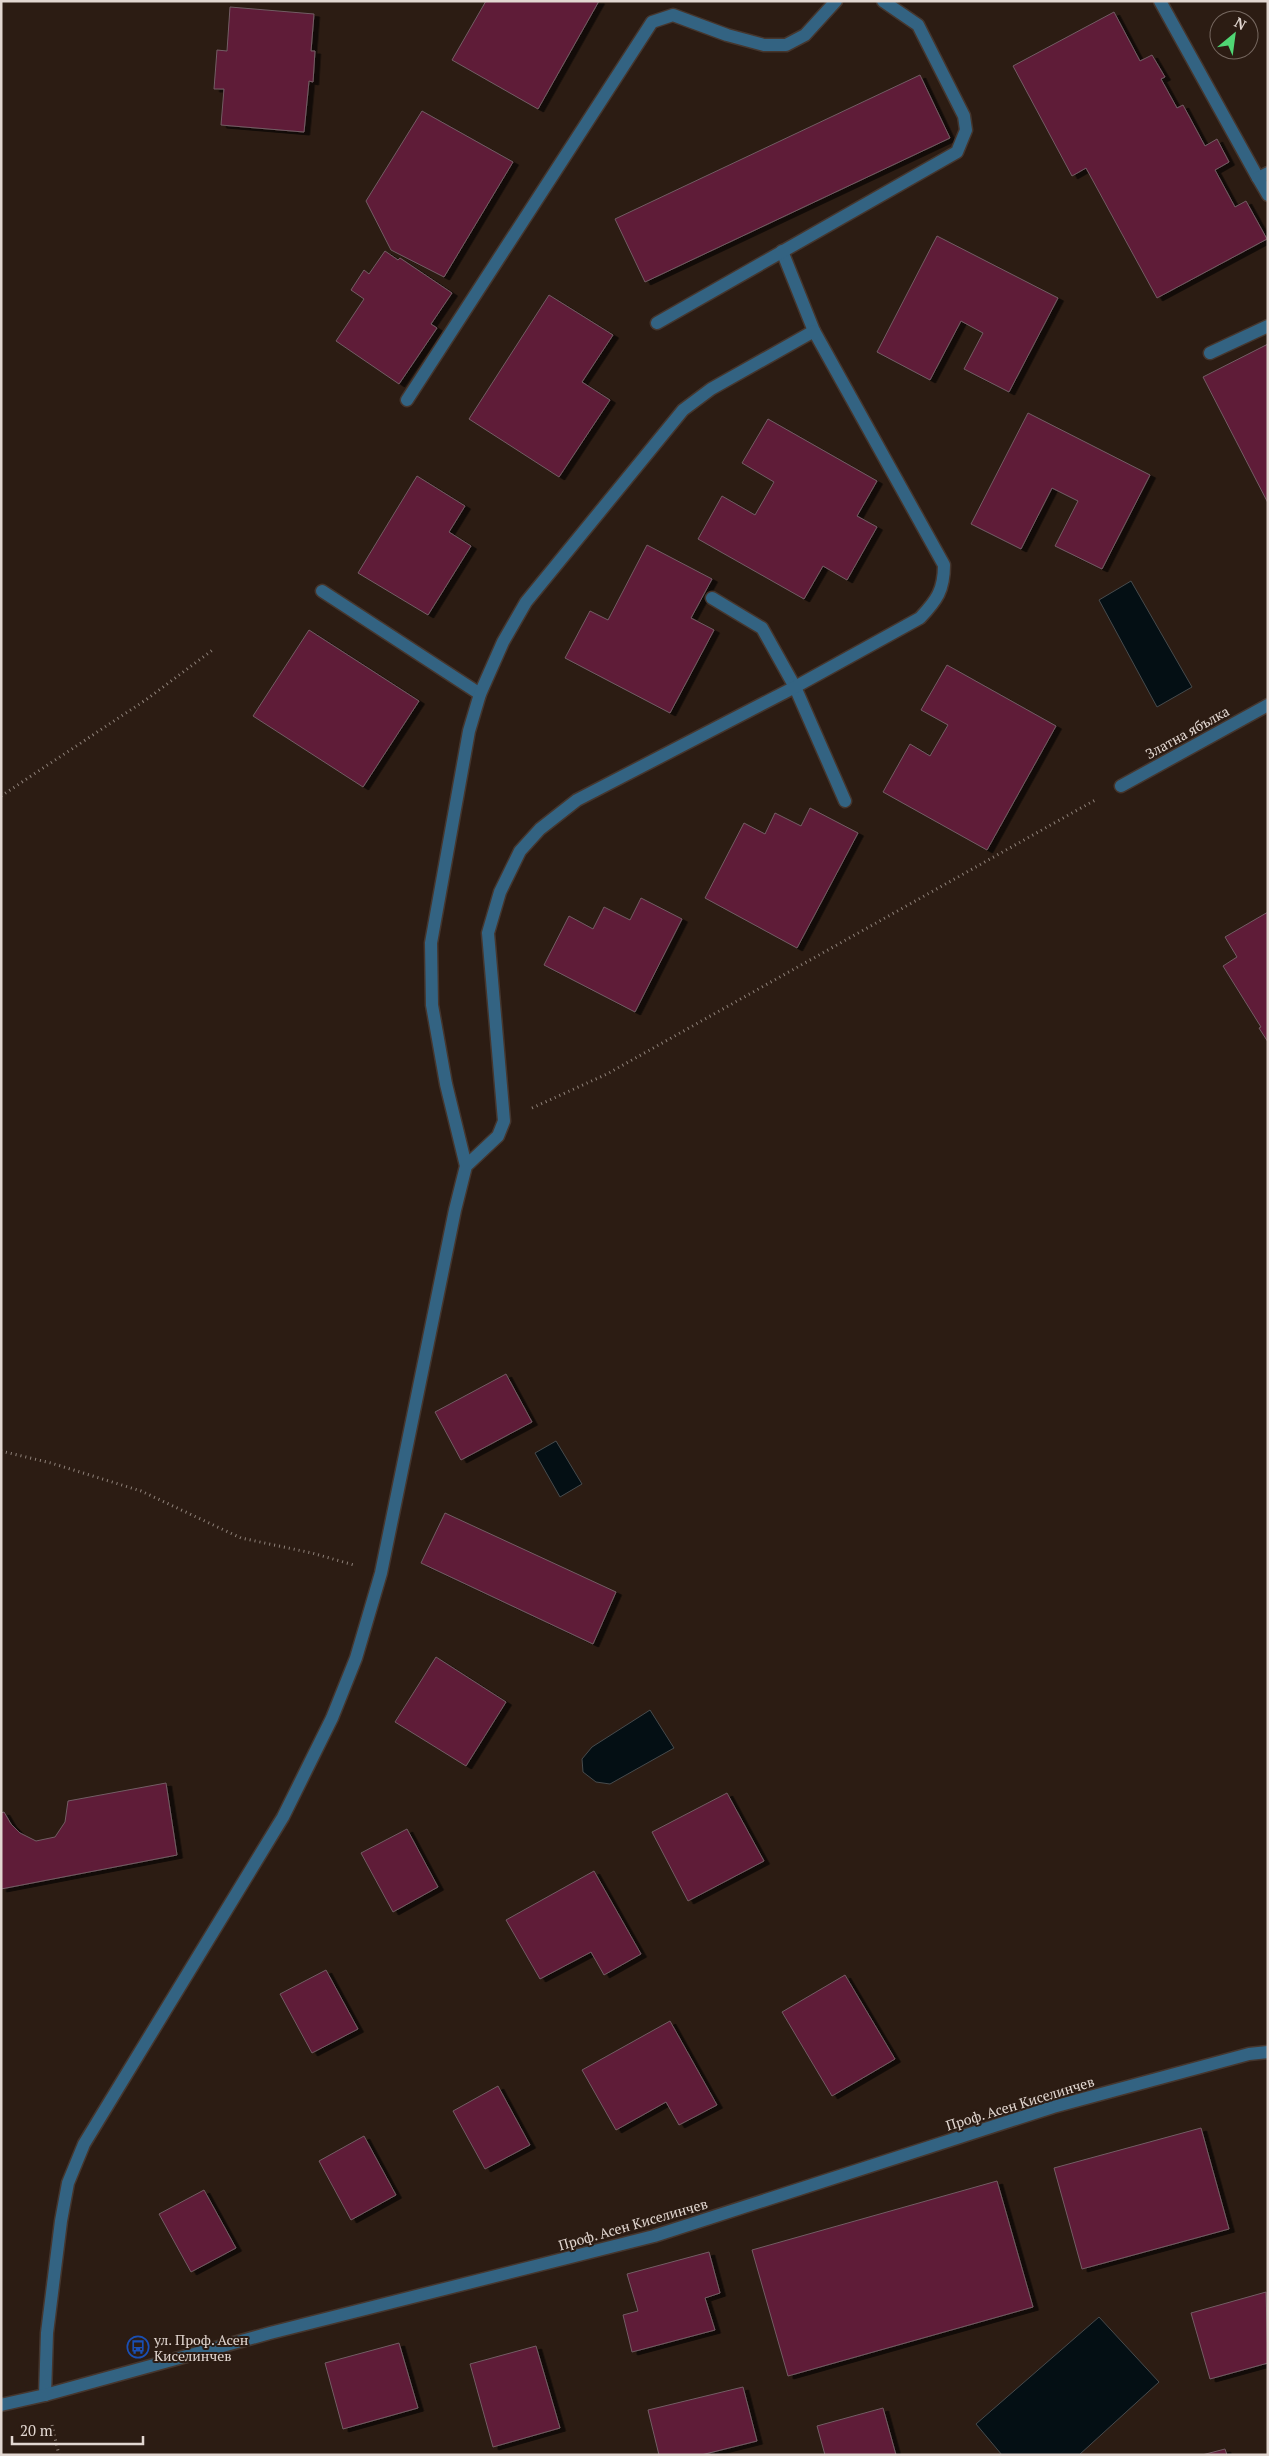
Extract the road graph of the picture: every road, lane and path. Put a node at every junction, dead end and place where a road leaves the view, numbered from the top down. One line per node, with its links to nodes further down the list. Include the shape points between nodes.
1 (836, 1): 11 (street, via 806,35 786,45 764,45 736,38 673,15 652,22)
2 (884, 1): 6 (street, via 918,25 964,116 966,130 957,152)
3 (1160, 1): 4 (street)
4 (1263, 175): 5 (street)
5 (1268, 195)
6 (782, 251): 7 (street); 9 (street)
7 (657, 323)
8 (1268, 326): 10 (street)
9 (814, 331): 15 (street, via 944,565 944,582 934,603 920,618); 16 (street, via 711,389 683,410 526,602 502,642)
10 (1210, 354)
11 (407, 400)
12 (322, 591): 16 (street)
13 (712, 598): 15 (street, via 762,628)
14 (214, 649): 19 (path, via 147,699)
15 (795, 687): 20 (street); 21 (street, via 578,800 540,829 520,851 500,892 488,933)
16 (480, 694): 22 (street, via 469,731 431,943 432,1004 446,1084)
17 (1268, 705): 18 (street, Златна ябълка)
18 (1121, 786): 21 (path, via 607,1074)
19 (1, 796)
20 (845, 800)
21 (504, 1120): 22 (street, via 498,1136)
22 (466, 1166): 24 (street)
23 (1, 1451): 24 (path, via 141,1491 241,1538 312,1553)
24 (381, 1573): 26 (street, via 356,1658 332,1718 284,1817 84,2144 68,2183 47,2333)
25 (1268, 2052): 26 (street, Проф. Асен Киселинчев, via 1249,2054 1053,2107 654,2236 280,2331)
26 (45, 2395): 27 (street, Проф. Асен Киселинчев)
27 (1, 2405)

